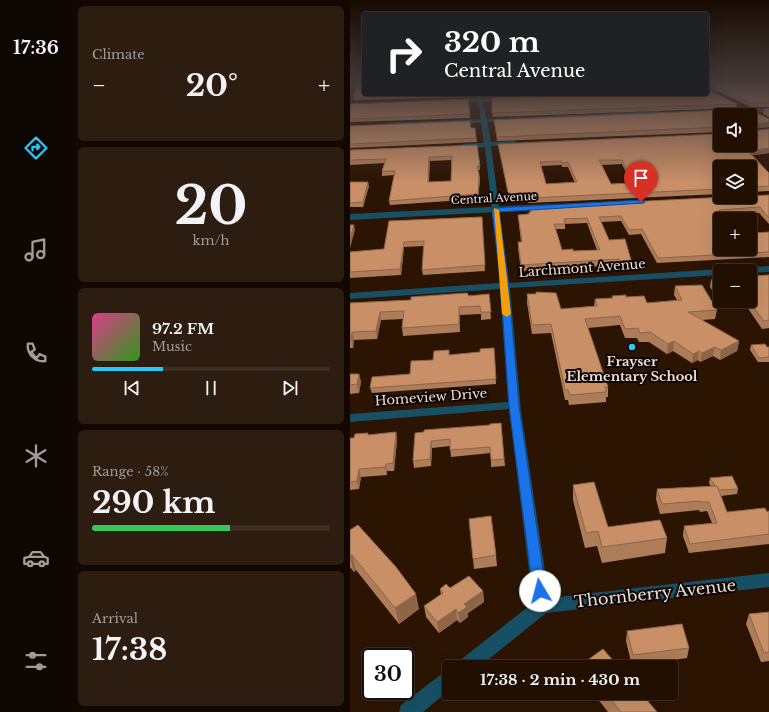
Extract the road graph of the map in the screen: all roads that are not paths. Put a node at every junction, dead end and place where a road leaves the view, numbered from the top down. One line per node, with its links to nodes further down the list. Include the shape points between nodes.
1 (483, 116): 4 (street)
2 (634, 116): 3 (street)
3 (627, 117): 4 (street)
4 (484, 120): 5 (street); 7 (street)
5 (380, 125)
6 (519, 143): 7 (street)
7 (488, 145): 8 (street); 10 (street)
8 (457, 146)
9 (555, 206): 10 (street, Central Avenue)
10 (495, 210): 11 (street, Central Avenue); 15 (street)
11 (350, 217)
12 (769, 269): 13 (street)
13 (757, 270)
14 (713, 272): 15 (street, Larchmont Avenue)
15 (504, 286): 16 (street, Larchmont Avenue); 17 (street)
16 (350, 296)
17 (514, 406): 18 (street, Homeview Drive); 20 (street)
18 (350, 418)
19 (769, 580): 20 (street, Thornberry Avenue)
20 (542, 606): 21 (street)
21 (474, 660)
22 (442, 685): 23 (street)
23 (408, 712)

